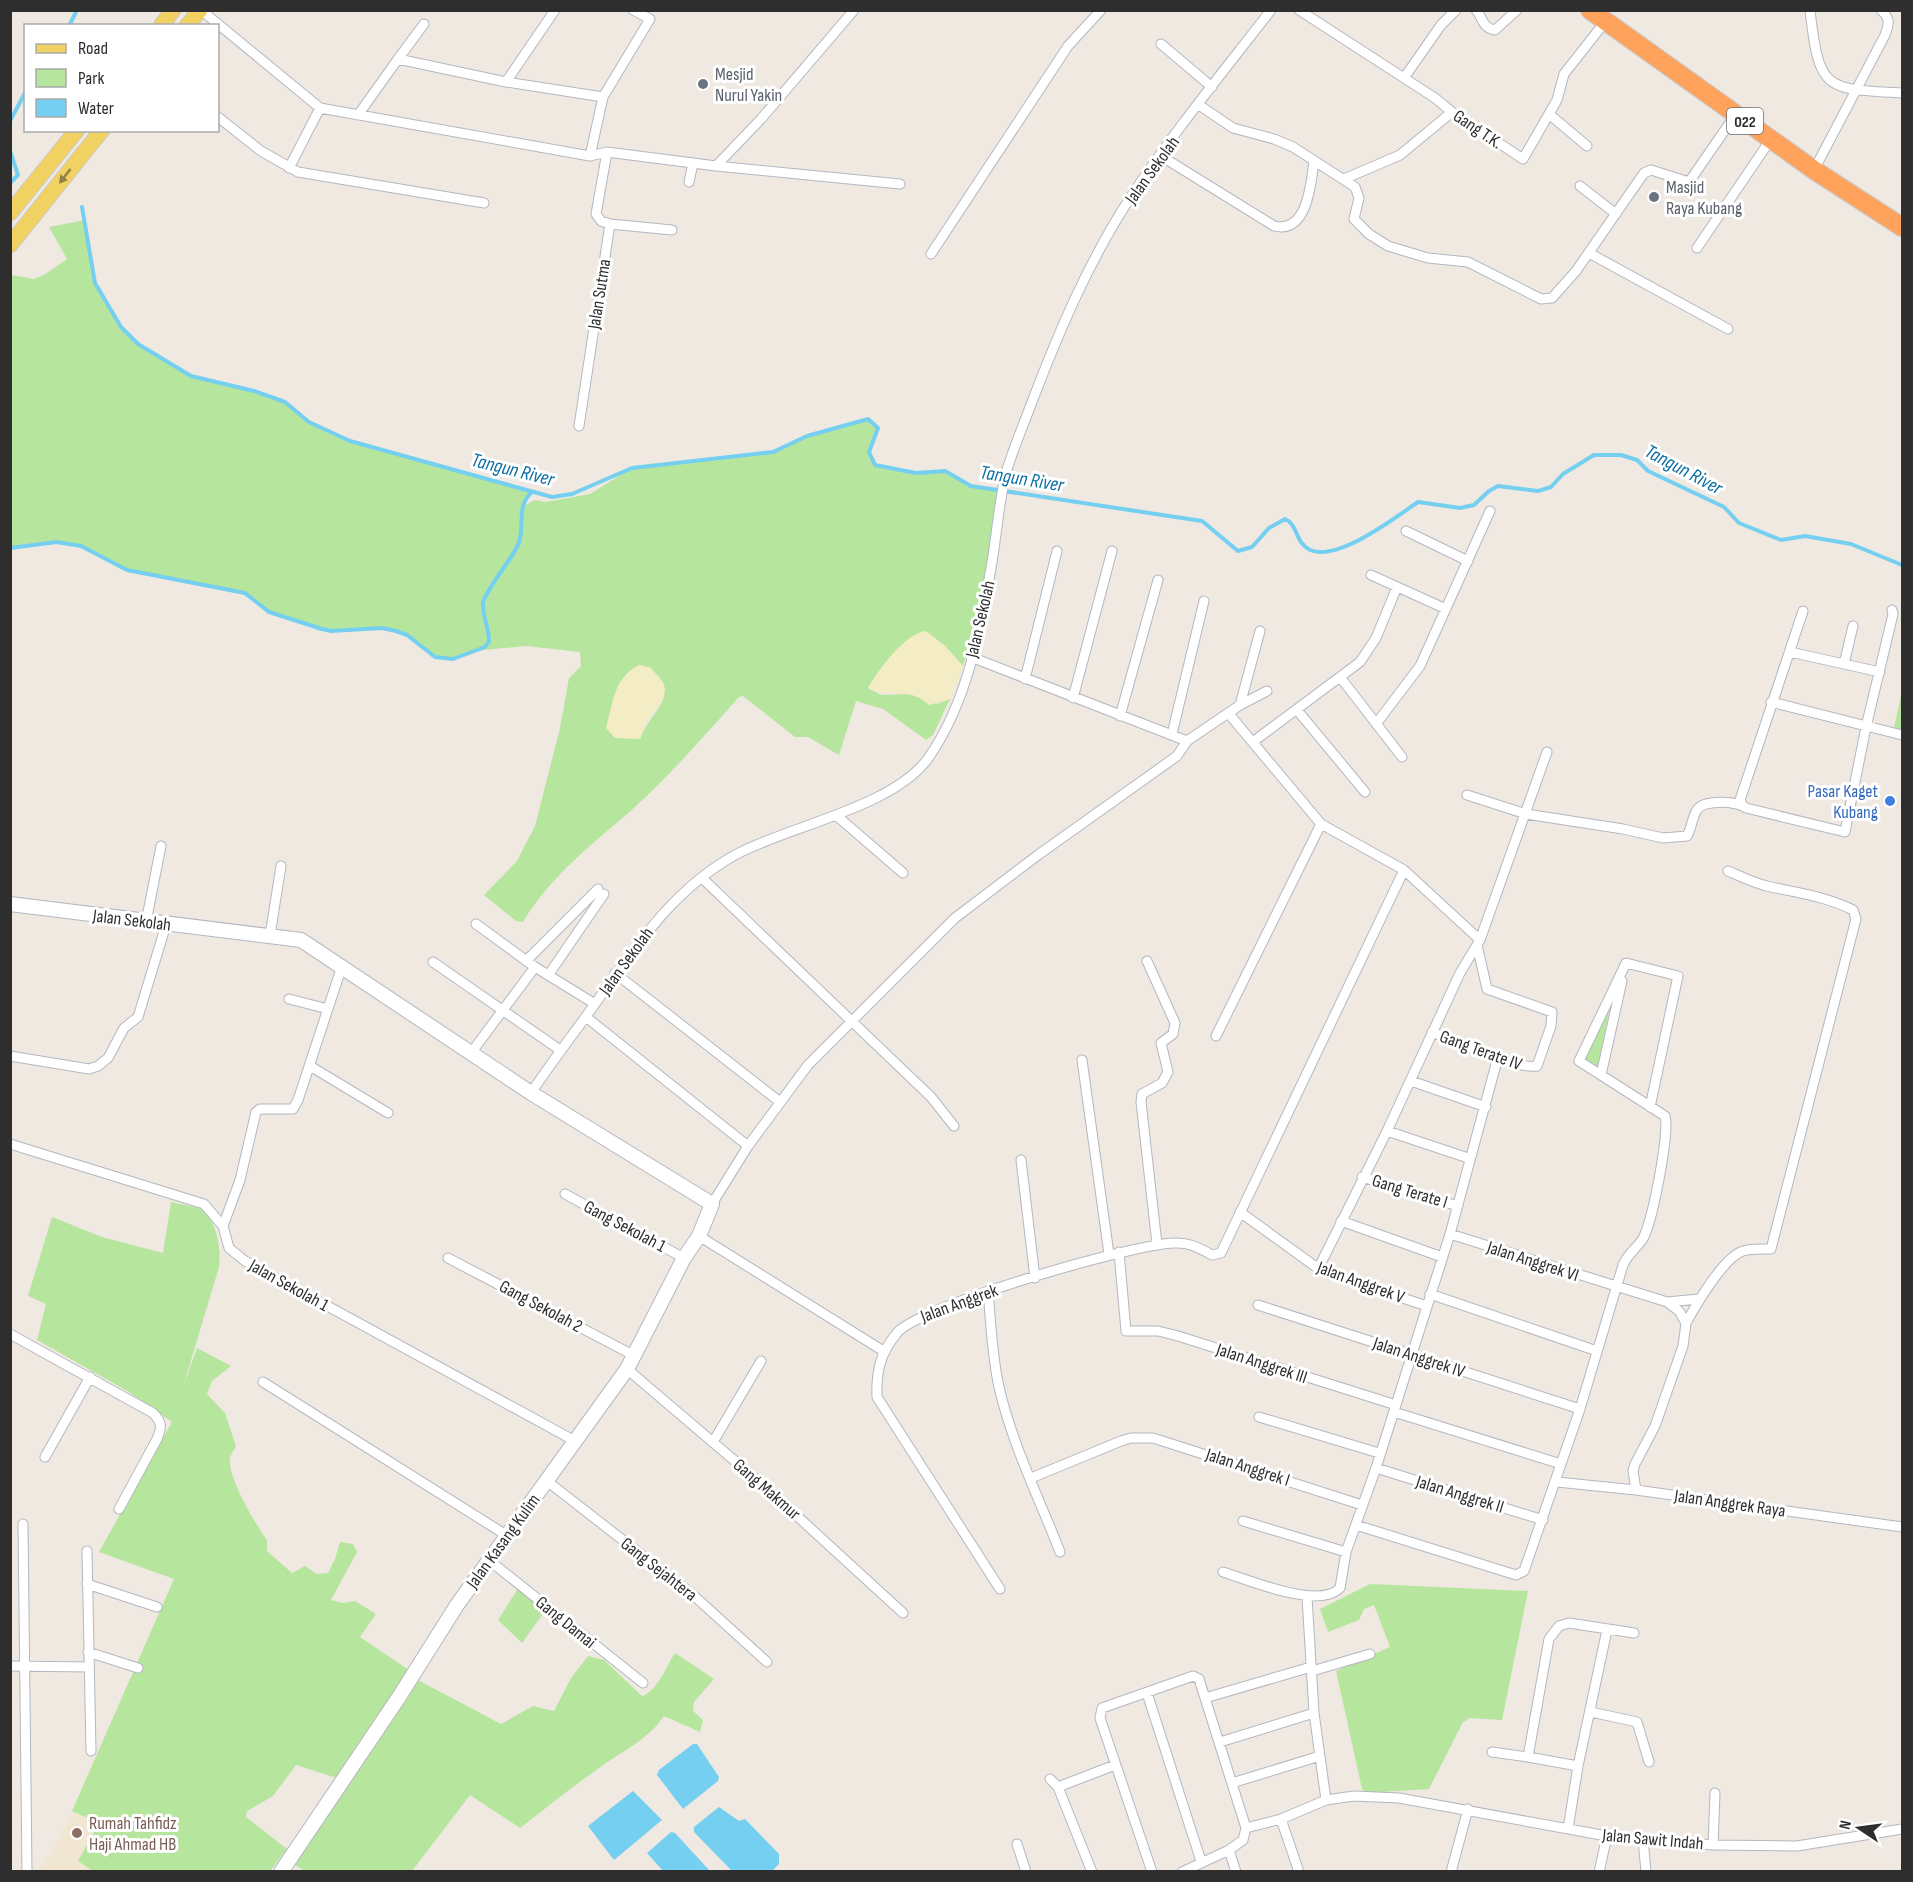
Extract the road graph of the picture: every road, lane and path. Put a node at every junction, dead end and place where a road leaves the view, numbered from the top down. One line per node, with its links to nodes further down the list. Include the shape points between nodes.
1 (172, 10): 16 (main road)
2 (200, 10): 17 (main road); 18 (street)
3 (555, 10): 24 (street)
4 (633, 10): 28 (street, via 650,19)
5 (854, 10): 45 (street)
6 (1101, 10): 61 (street, via 1068,46)
7 (1299, 10): 23 (street, Gang T.K.)
8 (1456, 10): 23 (street)
9 (1476, 10): 10 (street, via 1482,23 1495,30)
10 (1517, 10)
11 (1590, 10): 15 (highway, 022)
12 (1810, 10): 26 (street, via 1823,76)
13 (1881, 10): 26 (street, via 1889,24)
14 (1267, 12): 25 (street, Jalan Sekolah)
15 (1605, 22): 32 (street, Gang T.K., via 1564,74); 33 (highway, 022)
16 (162, 24)
17 (189, 24)
18 (217, 24)
19 (424, 24): 22 (street)
20 (219, 26): 30 (street)
21 (1161, 44): 25 (street)
22 (398, 59): 24 (street); 34 (street)
23 (1404, 78): 31 (street, Gang T.K.)
24 (506, 82): 28 (street)
25 (1212, 87): 29 (street, Jalan Sekolah)
26 (1857, 91): 27 (street); 47 (street)
27 (1902, 93)
28 (603, 97): 41 (street)
29 (1199, 105): 42 (street, Jalan Sekolah); 43 (street, via 1233,128 1274,139)
30 (320, 108): 34 (street); 46 (street)
31 (1452, 112): 32 (street, Gang T.K., via 1523,159); 48 (street, via 1400,155)
32 (1549, 114): 39 (street)
33 (1736, 114): 38 (highway, 022); 54 (street, via 1689,183 1647,171)
34 (358, 115): 41 (street)
35 (219, 118): 46 (street, via 261,152)
36 (75, 132): 53 (main road)
37 (100, 132): 58 (main road, one-way to 58)
38 (1771, 139): 47 (highway, 022); 59 (street)
39 (1587, 146)
40 (607, 153): 41 (street); 44 (street); 55 (street, via 596,214)
41 (590, 156)
42 (1161, 156): 43 (street, via 1285,229 1295,224 1302,213); 79 (street, Jalan Sekolah, via 1101,246 1046,366 1006,474)
43 (1314, 161): 48 (street)
44 (693, 163): 45 (street); 49 (street)
45 (716, 166): 50 (street)
46 (289, 168): 52 (street)
47 (1814, 170): 56 (highway, 022)
48 (1344, 179): 60 (street, via 1359,192 1354,219 1379,240 1428,258 1468,262 1541,299 1552,297)
49 (689, 182)
50 (900, 184)
51 (1580, 186): 54 (street)
52 (484, 203)
53 (10, 213)
54 (1616, 214): 60 (street)
55 (610, 224): 57 (street); 63 (street, Jalan Sutma)
56 (1902, 227)
57 (672, 230)
58 (10, 245)
59 (1697, 248)
60 (1590, 253): 62 (street)
61 (931, 254)
62 (1728, 329)
63 (579, 426)
64 (1490, 511): 68 (street)
65 (1406, 531): 68 (street)
66 (1057, 551): 83 (street)
67 (1112, 551): 85 (street)
68 (1468, 561): 73 (street)
69 (1371, 575): 71 (street)
70 (1158, 580): 90 (street)
71 (1397, 587): 73 (street); 82 (street, via 1376,638 1360,662)
72 (1204, 601): 93 (street)
73 (1446, 609): 91 (street, via 1420,666)
74 (1892, 610): 81 (street)
75 (1803, 611): 78 (street)
76 (1853, 626): 80 (street)
77 (1260, 631): 87 (street)
78 (1790, 652): 80 (street); 86 (street)
79 (971, 657): 83 (street); 103 (street, Jalan Sekolah, via 960,698 928,759 903,780)
80 (1844, 664): 81 (street)
81 (1880, 672): 92 (street)
82 (1340, 677): 88 (street); 91 (street)
83 (1025, 679): 85 (street)
84 (1267, 691): 87 (street)
85 (1073, 698): 90 (street)
86 (1771, 702): 92 (street); 101 (street, via 1740,800)
87 (1240, 705): 89 (street)
88 (1298, 710): 96 (street); 99 (street)
89 (1229, 714): 95 (street); 96 (street)
90 (1120, 716): 93 (street)
91 (1376, 724): 98 (street)
92 (1866, 727): 94 (street); 101 (street, via 1846,832)
93 (1172, 734): 95 (street)
94 (1902, 735)
95 (1186, 741): 130 (street, via 1177,756 955,918)
96 (1254, 741): 104 (street)
97 (1547, 752): 102 (street)
98 (1402, 756)
99 (1365, 792)
100 (1467, 795): 102 (street)
101 (1742, 804): 102 (street, via 1702,804 1687,836 1677,839)
102 (1526, 814): 116 (street)
103 (837, 816): 109 (street); 110 (street, Jalan Sekolah, via 735,855)
104 (1321, 824): 107 (street); 132 (street)
105 (161, 846): 112 (street)
106 (281, 866): 115 (street)
107 (1404, 870): 116 (street); 156 (street)
108 (1728, 871): 171 (street, via 1764,886 1841,904 1853,910 1856,919 1771,1249 1743,1251 1732,1258)
109 (903, 873)
110 (702, 878): 123 (street, Jalan Sekolah, via 658,917); 130 (street)
111 (10, 904): 112 (street, Jalan Sekolah)
112 (146, 922): 114 (street, Jalan Sekolah)
113 (476, 924): 117 (street)
114 (166, 925): 115 (street, Jalan Sekolah); 135 (street, via 138,1017 124,1028 116,1047 103,1062 89,1069)
115 (270, 935): 121 (street, Jalan Sekolah, via 301,940)
116 (1478, 943): 131 (street); 136 (street, Gang Terate IV, via 1487,989 1552,1012 1537,1066)
117 (526, 961): 122 (street); 124 (street, via 601,891)
118 (1147, 961): 161 (street, via 1175,1023 1173,1034 1161,1043 1168,1072 1162,1083 1142,1094 1141,1102)
119 (433, 962): 128 (street)
120 (1626, 963): 139 (street); 139 (street, via 1579,1061); 144 (street, via 1678,976)
121 (342, 966): 127 (street); 134 (street, Jalan Sekolah)
122 (535, 967): 124 (street); 128 (street)
123 (615, 973): 126 (street, Jalan Sekolah); 142 (street)
124 (549, 974): 126 (street)
125 (289, 999): 127 (street)
126 (595, 1004): 129 (street, Jalan Sekolah)
127 (328, 1009): 138 (street)
128 (504, 1009): 133 (street); 134 (street)
129 (586, 1017): 133 (street, Jalan Sekolah); 149 (street)
130 (853, 1022): 142 (street, via 808,1065); 146 (street, via 931,1097)
131 (1432, 1032): 136 (street, Gang Terate IV); 140 (street)
132 (1216, 1036)
133 (560, 1050): 141 (street, Jalan Sekolah)
134 (471, 1053): 141 (street, Jalan Sekolah)
135 (10, 1056)
136 (1498, 1058): 143 (street)
137 (1082, 1060): 162 (street)
138 (310, 1066): 145 (street); 158 (street, via 293,1109 256,1112 240,1180)
139 (1600, 1075): 144 (street)
140 (1411, 1081): 143 (street); 147 (street)
141 (531, 1093): 154 (street, Jalan Sekolah)
142 (780, 1102): 149 (street)
143 (1486, 1107): 150 (street)
144 (1650, 1107): 168 (street, via 1665,1116 1665,1150 1648,1228 1642,1241 1629,1252)
145 (388, 1113)
146 (954, 1126)
147 (1387, 1131): 150 (street); 152 (street)
148 (10, 1144): 158 (street, Jalan Sekolah 1, via 204,1204)
149 (748, 1146): 154 (street)
150 (1468, 1158): 155 (street)
151 (1021, 1160): 167 (street)
152 (1362, 1177): 155 (street, Gang Terate I); 157 (street)
153 (565, 1194): 165 (street, Gang Sekolah 1)
154 (712, 1204): 160 (street, Jalan Kasang Kulim)
155 (1458, 1206): 159 (street)
156 (1240, 1212): 161 (street, Jalan Anggrek, via 1216,1256 1189,1243); 166 (street, Jalan Anggrek V)
157 (1341, 1221): 163 (street); 166 (street)
158 (223, 1226): 189 (street, Jalan Sekolah 1, via 229,1248 245,1261)
159 (1450, 1234): 163 (street); 168 (street, Jalan Anggrek VI)
160 (699, 1236): 165 (street, Jalan Kasang Kulim); 179 (street)
161 (1157, 1244): 162 (street, Jalan Anggrek)
162 (1114, 1253): 167 (street, Jalan Anggrek); 186 (street, Jalan Anggrek III, via 1126,1331 1158,1331 1178,1336)
163 (1442, 1257): 170 (street)
164 (448, 1258): 180 (street, Gang Sekolah 2)
165 (684, 1258): 180 (street, Jalan Kasang Kulim)
166 (1318, 1269): 174 (street, Jalan Anggrek V)
167 (1035, 1278): 169 (street, Jalan Anggrek)
168 (1616, 1288): 172 (street, Jalan Anggrek VI); 178 (street)
169 (988, 1291): 179 (street, Jalan Anggrek, via 910,1322); 195 (street, via 1000,1389)
170 (1430, 1294): 174 (street); 178 (street, Jalan Anggrek V)
171 (1699, 1299): 172 (street); 175 (street)
172 (1667, 1302): 175 (street)
173 (1258, 1305): 181 (street, Jalan Anggrek IV)
174 (1427, 1306): 181 (street)
175 (1686, 1323): 198 (street, via 1683,1346 1664,1403 1635,1464)
176 (13, 1335): 177 (street); 184 (street)
177 (10, 1345)
178 (1597, 1351): 187 (street)
179 (885, 1352): 213 (street, Jalan Anggrek, via 876,1374 877,1397)
180 (633, 1355): 183 (street, Jalan Kasang Kulim)
181 (1412, 1355): 186 (street); 187 (street, Jalan Anggrek IV)
182 (761, 1361): 190 (street)
183 (627, 1369): 189 (street, Jalan Kasang Kulim); 190 (street, Gang Makmur)
184 (90, 1377): 192 (street); 200 (street, via 153,1413 162,1428)
185 (263, 1382): 206 (street)
186 (1395, 1409): 191 (street); 193 (street, Jalan Anggrek III)
187 (1580, 1409): 193 (street)
188 (1259, 1417): 191 (street)
189 (575, 1441): 196 (street, Jalan Kasang Kulim)
190 (713, 1442): 216 (street, Gang Makmur)
191 (1379, 1453): 194 (street)
192 (45, 1458)
193 (1561, 1464): 197 (street)
194 (1376, 1468): 199 (street); 201 (street, Jalan Anggrek II)
195 (1031, 1478): 199 (street, Jalan Anggrek I, via 1131,1438 1153,1438); 208 (street)
196 (547, 1481): 206 (street, Jalan Kasang Kulim); 221 (street, Gang Sejahtera, via 692,1594)
197 (1557, 1482): 198 (street, Jalan Anggrek Raya); 201 (street)
198 (1636, 1490): 205 (street, Jalan Anggrek Raya)
199 (1362, 1504): 204 (street)
200 (119, 1509)
201 (1543, 1520): 204 (street, via 1521,1575)
202 (1243, 1521): 209 (street)
203 (23, 1524): 223 (street)
204 (1356, 1525): 209 (street)
205 (1902, 1527)
206 (506, 1535): 210 (street, Jalan Kasang Kulim)
207 (87, 1551): 212 (street)
208 (1060, 1552)
209 (1346, 1552): 214 (street, via 1338,1591 1323,1597)
210 (490, 1561): 227 (street, Gang Damai); 257 (street, Jalan Kasang Kulim)
211 (1223, 1572): 214 (street)
212 (87, 1584): 215 (street); 219 (street)
213 (1000, 1589)
214 (1307, 1597): 226 (street)
215 (157, 1607)
216 (903, 1613)
217 (1607, 1630): 218 (street); 230 (street); 236 (street, via 1569,1623 1553,1631)
218 (1634, 1633)
219 (88, 1652): 224 (street); 225 (street)
220 (1370, 1654): 226 (street)
221 (767, 1662)
222 (10, 1666): 223 (street)
223 (25, 1666): 224 (street); 256 (street)
224 (89, 1666): 233 (street)
225 (138, 1668)
226 (1311, 1669): 229 (street); 231 (street)
227 (643, 1683)
228 (1147, 1693): 229 (street, via 1193,1676 1199,1679); 238 (street, via 1100,1712); 255 (street)
229 (1205, 1698): 232 (street)
230 (1591, 1712): 237 (street, via 1636,1722); 239 (street)
231 (1314, 1713): 232 (street); 235 (street)
232 (1220, 1742): 241 (street)
233 (91, 1751)
234 (1492, 1752): 236 (street)
235 (1320, 1756): 241 (street); 244 (street)
236 (1528, 1757): 239 (street)
237 (1649, 1762)
238 (1115, 1765): 242 (street); 260 (street)
239 (1578, 1766): 248 (street)
240 (1050, 1779): 242 (street)
241 (1232, 1784): 247 (street)
242 (1058, 1786): 259 (street)
243 (1715, 1793): 253 (street)
244 (1326, 1800): 245 (street, Jalan Sawit Indah, via 1354,1796 1399,1798); 246 (street, Jalan Sawit Indah)
245 (1468, 1809): 248 (street, Jalan Sawit Indah); 264 (street)
246 (1281, 1819): 247 (street, Jalan Sawit Indah); 263 (street)
247 (1246, 1828): 254 (street, via 1243,1840)
248 (1568, 1829): 250 (street, Jalan Sawit Indah)
249 (1902, 1829): 253 (street, Jalan Sawit Indah, via 1797,1846)
250 (1607, 1836): 251 (street, Jalan Sawit Indah); 265 (street)
251 (1643, 1839): 253 (street, Jalan Sawit Indah); 266 (street)
252 (1017, 1844): 258 (street)
253 (1713, 1845)
254 (1228, 1850): 255 (street); 262 (street)
255 (1201, 1861): 261 (street)
256 (27, 1872)
257 (281, 1872)
258 (1026, 1872)
259 (1092, 1872)
260 (1152, 1872)
261 (1182, 1872)
262 (1236, 1872)
263 (1299, 1872)
264 (1451, 1872)
265 (1599, 1872)
266 (1646, 1872)

